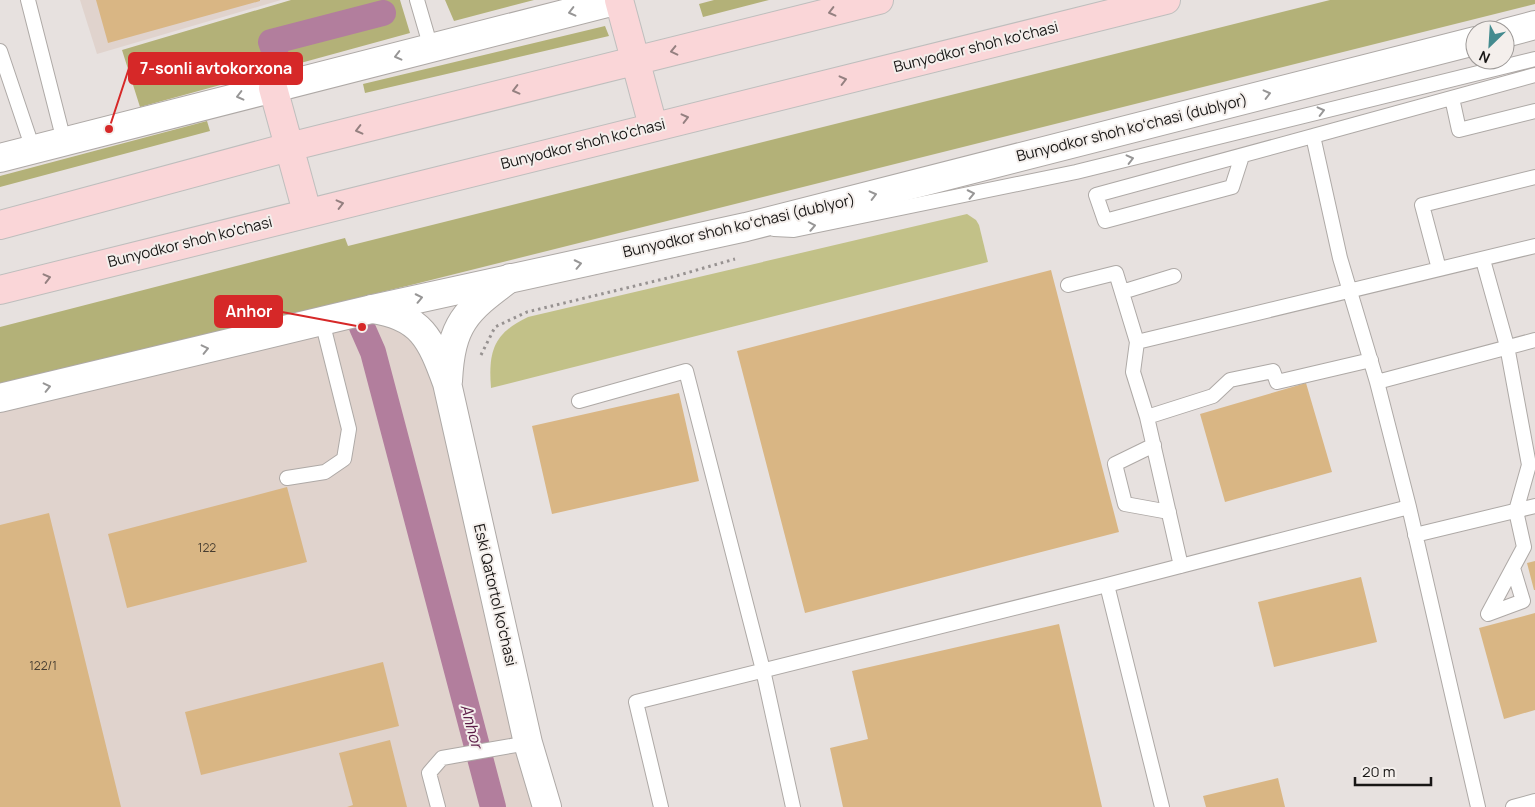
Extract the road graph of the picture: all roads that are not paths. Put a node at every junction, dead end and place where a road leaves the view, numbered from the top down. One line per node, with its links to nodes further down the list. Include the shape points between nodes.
1 (28, 0): 19 (lane)
2 (417, 0): 9 (lane)
3 (619, 0): 9 (street, one-way to 9); 12 (main road)
4 (879, 0): 12 (main road, one-way to 12)
5 (1166, 0): 17 (main road, Bunyodkor shoh ko'chasi, one-way to 5)
6 (1535, 25): 7 (street)
7 (1515, 30)
8 (1465, 44): 27 (street, Bunyodkor shoh koʻchasi (dublyor), one-way to 8)
9 (431, 48): 14 (street, one-way to 14)
10 (0, 51): 21 (lane)
11 (1535, 58): 27 (lane, one-way to 11, via 794,230 1067,174)
12 (635, 60): 17 (main road); 20 (main road, one-way to 20)
13 (1535, 76): 15 (lane)
14 (273, 88): 19 (street, one-way to 19); 20 (main road)
15 (1452, 98): 16 (lane, via 1459,130); 18 (lane)
16 (1535, 110)
17 (653, 126): 25 (main road, Bunyodkor shoh ko'chasi, one-way to 17)
18 (1313, 136): 22 (lane); 34 (lane)
19 (64, 140): 21 (street)
20 (289, 147): 25 (main road); 26 (main road)
21 (33, 149): 23 (street)
22 (1242, 156): 22 (lane, via 1096,195 1105,221 1232,187)
23 (0, 158)
24 (1535, 177): 30 (lane, via 1422,205)
25 (307, 212): 35 (main road, Bunyodkor shoh ko'chasi, one-way to 25)
26 (0, 225)
27 (746, 227): 32 (street, Bunyodkor shoh koʻchasi (dublyor), one-way to 27)
28 (1535, 246): 29 (lane)
29 (1483, 260): 30 (lane); 41 (lane)
30 (1439, 270): 34 (lane)
31 (1174, 276): 36 (lane)
32 (510, 278): 37 (street, Bunyodkor shoh koʻchasi (dublyor), one-way to 32); 44 (street, Eski Qatortol ko'chasi, via 480,300 461,324 450,351)
33 (1068, 285): 36 (lane, via 1116,273)
34 (1349, 289): 40 (lane); 42 (lane)
35 (0, 290)
36 (1122, 292): 40 (lane)
37 (372, 309): 38 (street, Bunyodkor shoh koʻchasi (dublyor)); 44 (street, Eski Qatortol ko'chasi, via 391,311 408,319 420,330 440,362)
38 (322, 321): 45 (street, Bunyodkor shoh koʻchasi (dublyor), one-way to 38); 49 (lane, via 349,429 344,459 324,472)
39 (1535, 340): 41 (lane)
40 (1138, 342): 47 (lane, via 1133,372)
41 (1507, 346): 43 (lane); 52 (lane, via 1529,466)
42 (1371, 360): 43 (lane); 47 (lane, via 1277,382 1273,371 1230,380 1213,396)
43 (1377, 382): 51 (lane)
44 (448, 383): 59 (street, Eski Qatortol ko'chasi)
45 (0, 398)
46 (579, 401): 58 (lane, via 686,371)
47 (1147, 417): 48 (lane)
48 (1154, 445): 53 (lane); 53 (lane, via 1115,464 1125,504)
49 (287, 478)
50 (1535, 506): 52 (lane)
51 (1409, 507): 54 (lane); 55 (lane)
52 (1516, 511): 54 (lane); 56 (lane, via 1524,547)
53 (1169, 512): 55 (lane)
54 (1416, 535): 66 (lane)
55 (1181, 566): 57 (lane)
56 (1513, 568)
57 (1108, 585): 58 (lane); 65 (lane)
58 (763, 670): 63 (lane, via 636,702); 64 (lane)
59 (528, 742): 61 (lane, via 442,758 429,773); 62 (street, Eski Qatortol ko'chasi)
60 (1535, 801): 67 (lane)
61 (438, 807)
62 (547, 807)
63 (661, 807)
64 (793, 807)
65 (1162, 807)
66 (1478, 807)
67 (1513, 807)

